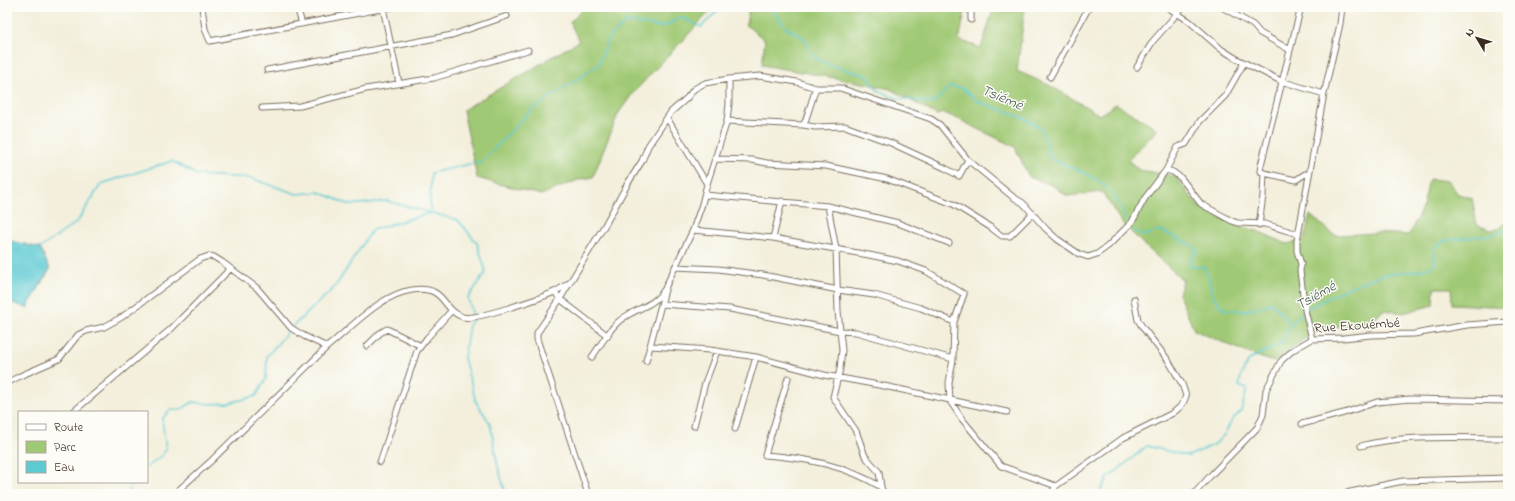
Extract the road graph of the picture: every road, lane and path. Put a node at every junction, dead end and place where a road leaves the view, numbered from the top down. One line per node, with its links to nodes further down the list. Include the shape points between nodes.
1 (202, 7): 15 (street, via 205,29 210,41)
2 (297, 7): 15 (street)
3 (391, 7): 11 (street)
4 (971, 7): 14 (street)
5 (1089, 7): 22 (street)
6 (1167, 7): 12 (street)
7 (1183, 7): 12 (street)
8 (1222, 7): 18 (street)
9 (1301, 7): 18 (street)
10 (1342, 7): 27 (street)
11 (383, 8): 15 (street); 16 (street)
12 (1178, 13): 19 (street, via 1221,49); 20 (street, via 1153,40)
13 (507, 16): 16 (street, via 452,35)
14 (971, 20)
15 (302, 24)
16 (392, 47): 21 (street); 25 (street)
17 (528, 50): 25 (street, via 434,78)
18 (1290, 50): 24 (street)
19 (1244, 63): 24 (street); 34 (street, via 1225,96 1200,121 1186,144 1178,147)
20 (1137, 67)
21 (268, 70)
22 (1050, 77)
23 (729, 79): 26 (street, via 760,76); 29 (street, via 705,83 694,88); 30 (street)
24 (1281, 81): 27 (street); 35 (street, via 1261,165 1260,171)
25 (399, 84): 28 (street, via 366,89 300,106)
26 (816, 88): 31 (street); 33 (street, via 840,88 931,119 940,125)
27 (1324, 94): 36 (street)
28 (262, 108)
29 (667, 118): 37 (street); 50 (street)
30 (727, 121): 31 (street); 32 (street)
31 (803, 125): 33 (street, via 845,126 891,142 959,176)
32 (715, 159): 37 (street); 41 (street, via 826,166 887,178 953,204 1002,236 1010,236)
33 (968, 160): 41 (street, via 1024,203)
34 (1166, 170): 41 (street, via 1145,198 1132,222 1108,246 1088,257 1072,250); 42 (street, via 1181,178 1201,204 1232,221)
35 (1264, 173): 36 (street, via 1296,180 1304,174); 42 (street, via 1264,196)
36 (1309, 175): 44 (street)
37 (707, 184): 38 (street)
38 (705, 195): 39 (street); 43 (street)
39 (782, 201): 40 (street); 45 (street)
40 (828, 206): 46 (street, via 898,223); 47 (street)
41 (1032, 214)
42 (1259, 225): 44 (street, via 1265,224)
43 (693, 230): 45 (street); 48 (street)
44 (1298, 234): 62 (street, via 1297,251 1301,264 1305,310)
45 (773, 238): 47 (street)
46 (949, 243)
47 (836, 249): 52 (street); 58 (street, via 898,261 926,272 964,294)
48 (675, 267): 51 (street); 52 (street, via 763,275)
49 (230, 269): 66 (street, via 257,288 291,328); 74 (street, via 214,257 200,259 122,317 104,327 78,335 59,359); 77 (street, via 171,329)
50 (568, 284): 53 (street); 54 (street)
51 (666, 286): 56 (street); 61 (street, via 652,303 620,320)
52 (838, 290): 58 (street, via 874,295 921,308); 60 (street)
53 (555, 292): 54 (street); 57 (street, via 474,317 464,318)
54 (560, 299): 61 (street); 89 (street, via 539,330 537,339)
55 (1134, 299): 86 (street, via 1138,320 1168,360 1182,384 1186,396 1184,401 1173,413 1123,438)
56 (662, 304): 60 (street, via 730,308); 65 (street)
57 (452, 310): 64 (street); 66 (street, via 434,292 404,292 379,304)
58 (954, 322): 70 (street)
59 (1508, 322): 62 (street, Rue Ekouémbé, via 1467,325 1414,334)
60 (840, 331): 70 (street, via 856,332); 73 (street, via 842,350)
61 (608, 336): 68 (street)
62 (1312, 339): 92 (street, Rue Ekouémbé, via 1293,350 1281,361 1266,390 1263,415 1258,428)
63 (367, 346): 64 (street, via 380,333 387,330)
64 (421, 346): 84 (street, via 414,358)
65 (651, 346): 67 (street); 71 (street)
66 (327, 347): 88 (street)
67 (717, 351): 69 (street); 80 (street)
68 (592, 357)
69 (756, 357): 73 (street); 81 (street)
70 (953, 359): 75 (street, via 949,383)
71 (646, 361)
72 (788, 378): 87 (street, via 765,455 812,460 837,467)
73 (837, 378): 75 (street); 87 (street, via 833,397 856,431 866,456 879,472)
74 (7, 383)
75 (950, 401): 78 (street); 86 (street, via 1001,466)
76 (1508, 401): 79 (street, via 1410,399 1377,402)
77 (74, 411)
78 (1007, 412)
79 (1302, 424)
80 (694, 426)
81 (735, 429)
82 (1508, 438): 83 (street, via 1413,439)
83 (1361, 446)
84 (380, 462)
85 (1508, 478): 93 (street, via 1403,481)
86 (1056, 486): 91 (street)
87 (880, 487): 90 (street)
88 (174, 494)
89 (588, 494)
90 (884, 494)
91 (1051, 494)
92 (1194, 494)
93 (1342, 494)

